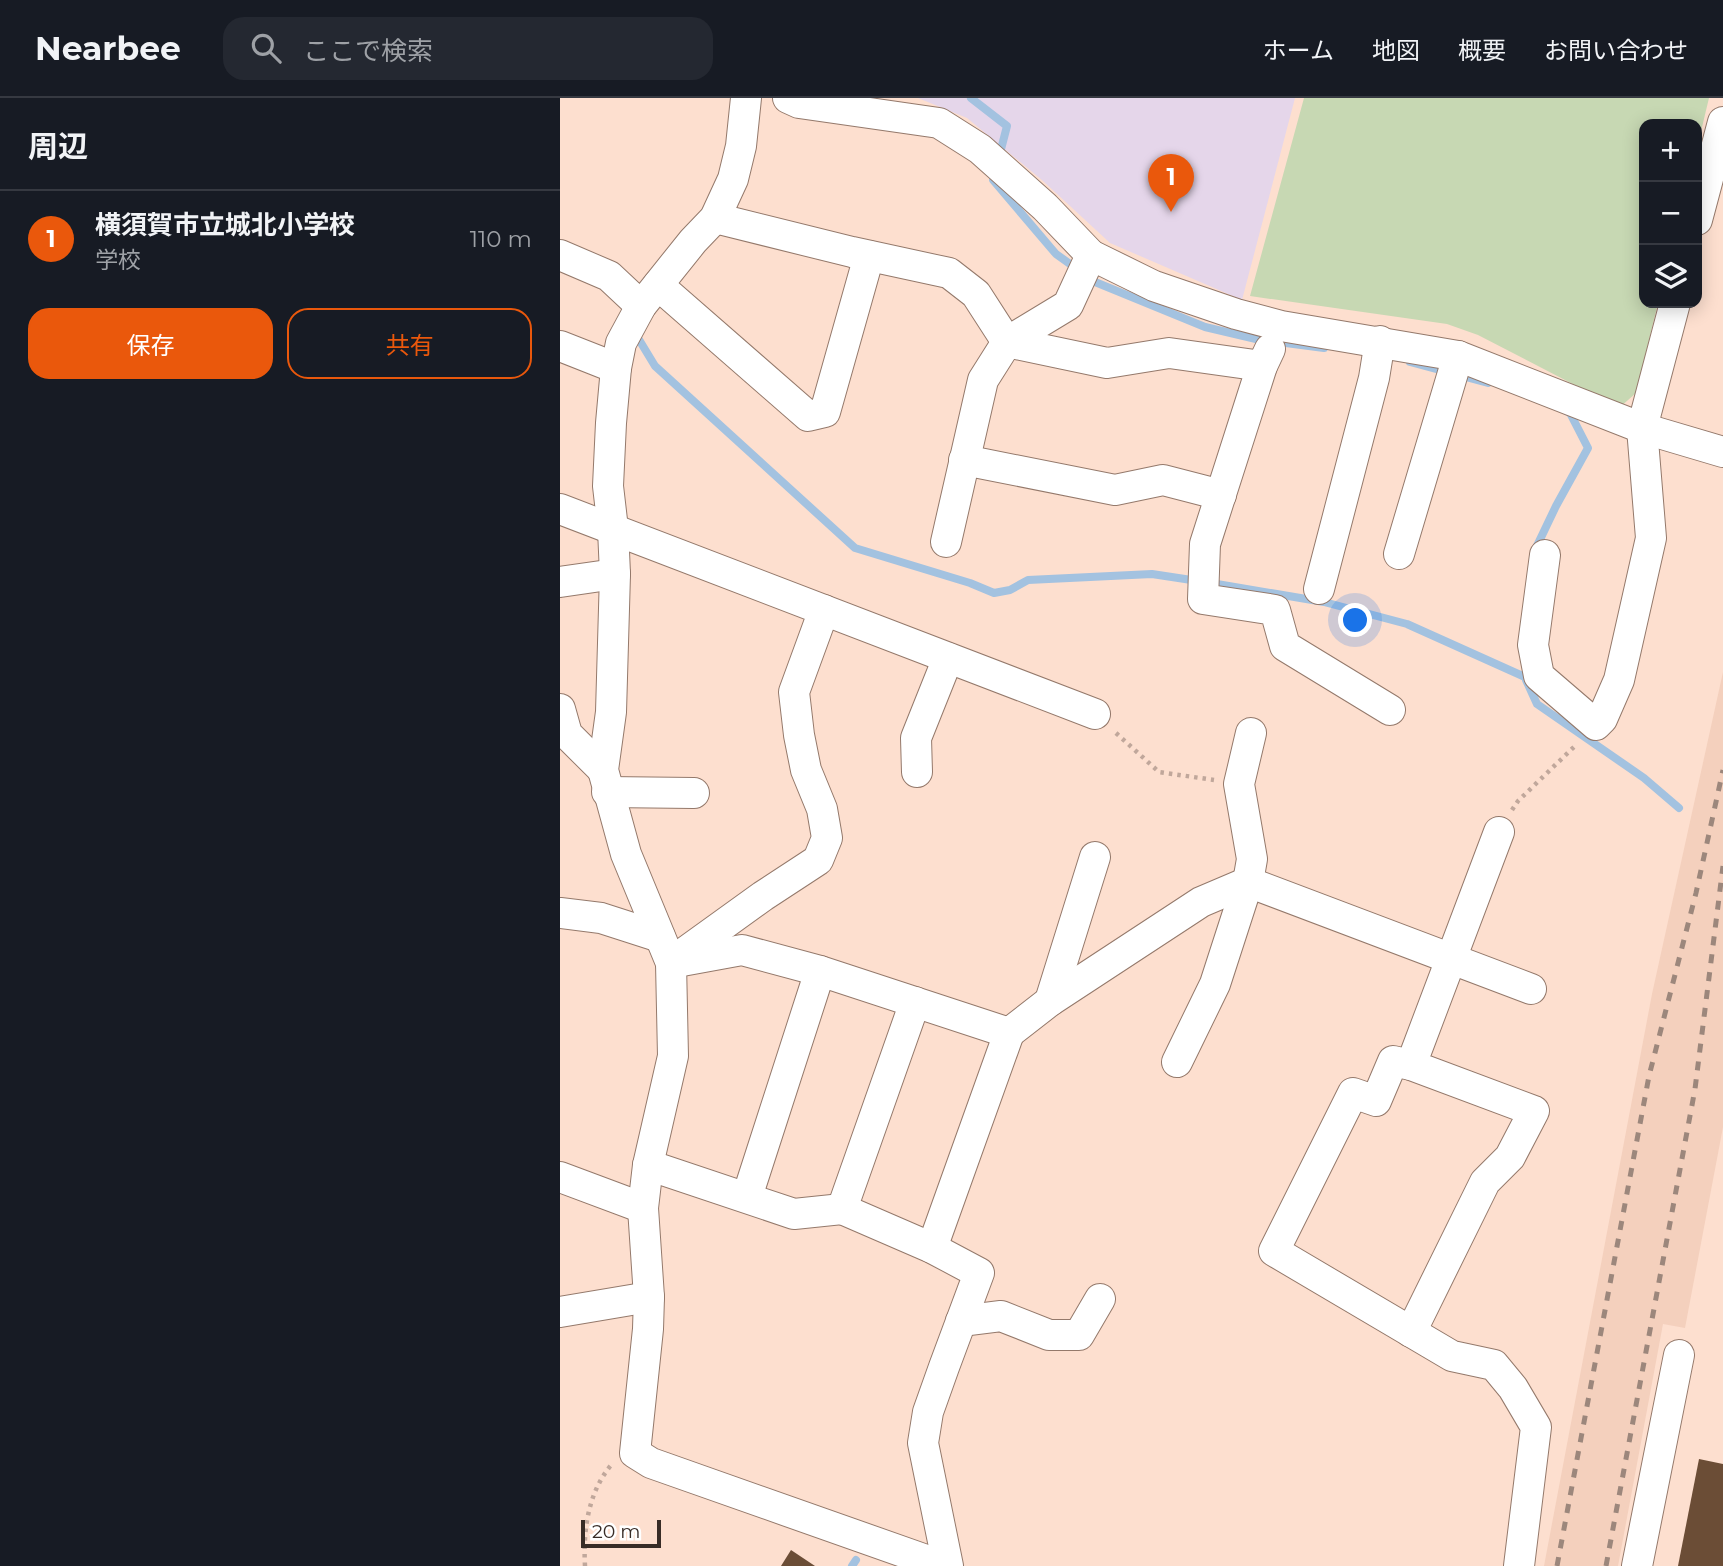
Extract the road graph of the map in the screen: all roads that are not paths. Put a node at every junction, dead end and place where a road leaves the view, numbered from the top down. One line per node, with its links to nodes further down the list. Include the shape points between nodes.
1 (746, 98): 5 (street, via 733,179)
2 (788, 98): 7 (street, via 939,123 980,149 1045,206)
3 (1723, 122): 4 (street)
4 (1702, 201)
5 (715, 218): 8 (street); 9 (street)
6 (560, 255): 9 (street)
7 (1091, 255): 11 (street, via 1154,286); 13 (street, via 1068,304)
8 (869, 256): 9 (street, via 825,412 808,416); 13 (street, via 949,272 976,295)
9 (650, 296): 17 (street, via 621,343)
10 (1674, 308): 18 (street)
11 (1281, 326): 12 (street); 16 (street)
12 (1380, 341): 15 (street); 29 (street)
13 (1007, 342): 16 (street, via 1107,363 1169,353); 20 (street, via 983,380)
14 (560, 346): 17 (street)
15 (1458, 356): 18 (street); 25 (street)
16 (1262, 366): 21 (street)
17 (616, 368): 23 (street, via 608,486)
18 (1642, 428): 19 (street); 26 (street, via 1651,538 1619,680 1596,725 1539,676 1533,645)
19 (1723, 452)
20 (964, 460): 21 (street, via 1115,490 1163,480); 24 (street)
21 (1221, 495): 33 (street, via 1205,544 1203,599 1275,610 1285,646)
22 (560, 509): 23 (street)
23 (613, 529): 27 (street); 30 (street)
24 (946, 542)
25 (1399, 554)
26 (1545, 555)
27 (615, 575): 28 (street); 37 (street)
28 (560, 582)
29 (1318, 589)
30 (824, 610): 31 (street); 43 (street, via 794,692 806,771 822,809 827,838 818,860)
31 (948, 658): 34 (street); 36 (street, via 916,738)
32 (560, 709): 37 (street, via 567,734)
33 (1390, 710)
34 (1095, 714)
35 (1251, 733): 41 (street, via 1239,785 1252,859)
36 (917, 772)
37 (605, 781): 38 (street); 43 (street, via 626,854)
38 (694, 793)
39 (1499, 832): 44 (street)
40 (1095, 857): 47 (street)
41 (1248, 882): 44 (street); 47 (street, via 1201,902); 50 (street, via 1215,984)
42 (564, 921): 43 (street, via 601,918)
43 (665, 950): 45 (street, via 741,950); 52 (street, via 673,1056)
44 (1450, 960): 46 (street); 51 (street)
45 (820, 971): 48 (street); 54 (street)
46 (1531, 989)
47 (1050, 1001): 49 (street)
48 (915, 1002): 49 (street); 56 (street)
49 (1009, 1033): 57 (street)
50 (1177, 1062)
51 (1410, 1065): 62 (street, via 1534,1111 1510,1157 1485,1182); 62 (street, via 1393,1061 1376,1101 1353,1093 1274,1251)
52 (648, 1165): 54 (street); 55 (street)
53 (560, 1177): 55 (street)
54 (747, 1198): 56 (street, via 794,1213)
55 (643, 1208): 58 (street)
56 (842, 1209): 57 (street)
57 (932, 1248): 61 (street, via 979,1273)
58 (649, 1297): 60 (street); 64 (street, via 635,1453 651,1463)
59 (1100, 1299): 61 (street, via 1079,1335 1048,1335 1001,1316)
60 (560, 1312)
61 (961, 1321): 64 (street, via 923,1443)
62 (1411, 1332): 65 (street, via 1452,1356 1494,1365 1536,1427)
63 (1679, 1356): 66 (street)
64 (946, 1566)
65 (1519, 1566)
66 (1637, 1566)

